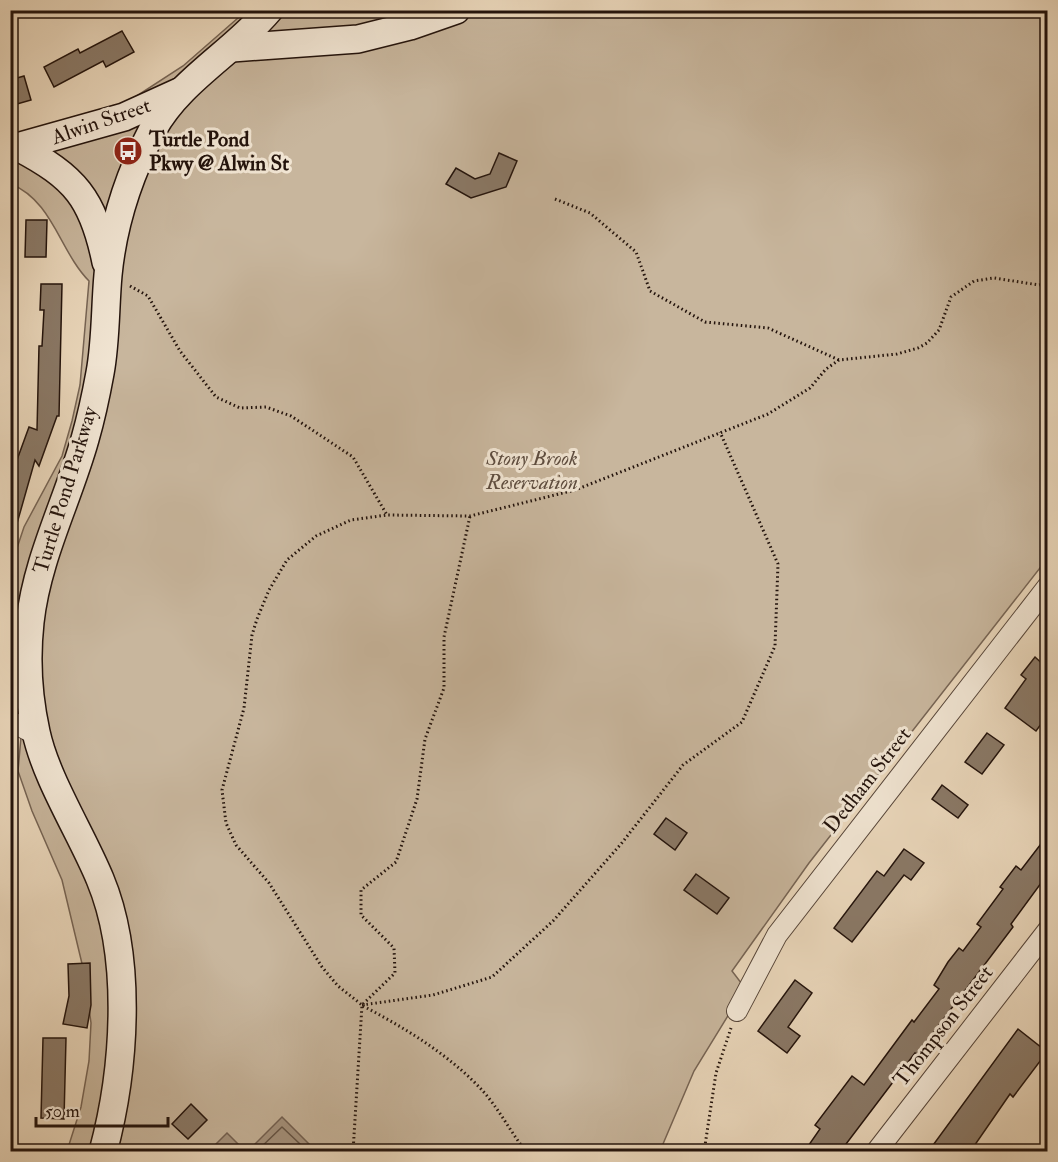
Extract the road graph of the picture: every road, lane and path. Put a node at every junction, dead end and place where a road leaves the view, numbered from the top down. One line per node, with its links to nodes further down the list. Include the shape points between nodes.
1 (269, 10): 3 (main road, Turtle Pond Parkway)
2 (456, 10): 3 (main road, via 358,39)
3 (232, 48): 4 (main road, Turtle Pond Parkway)
4 (183, 91): 5 (main road, Alwin Street, via 124,117); 7 (main road, Turtle Pond Parkway, via 155,125 132,173 118,214)
5 (14, 148): 7 (main road, Alwin Street, via 67,176 81,193 101,237)
6 (555, 199): 9 (path, via 590,213 636,252 650,291 687,312 705,322 768,328)
7 (108, 275): 11 (path, via 148,296 180,351 216,397 240,408 266,407 291,416 353,457); 15 (main road, Turtle Pond Parkway, via 100,372 86,437 55,521 30,622 28,668)
8 (1047, 283): 9 (path, via 994,278 975,281 951,297 939,330 927,343 897,354)
9 (839, 360): 10 (path, via 796,397 768,414)
10 (720, 432): 12 (path, via 575,490); 17 (path, via 778,564 775,646 742,722 683,765 553,921 492,976 433,995)
11 (387, 515): 12 (path); 17 (path, via 331,527 302,547 278,574 252,635 244,708 222,790 226,823 236,845 269,883 322,967)
12 (470, 516): 17 (path, via 444,637 444,688 425,739 417,799 396,862 361,890 361,915 394,948 395,973)
13 (1047, 586): 18 (street, Dedham Street, via 777,935)
14 (10, 721): 15 (street)
15 (37, 735): 19 (main road, Turtle Pond Parkway, via 101,882 115,943 123,1038 114,1110)
16 (1047, 930): 23 (street, Thompson Street)
17 (362, 1005): 20 (path); 21 (path, via 408,1029 467,1076 482,1090)
18 (736, 1011): 22 (path, via 716,1072)
19 (103, 1152)
20 (353, 1152)
21 (524, 1152)
22 (704, 1152)
23 (876, 1152)

